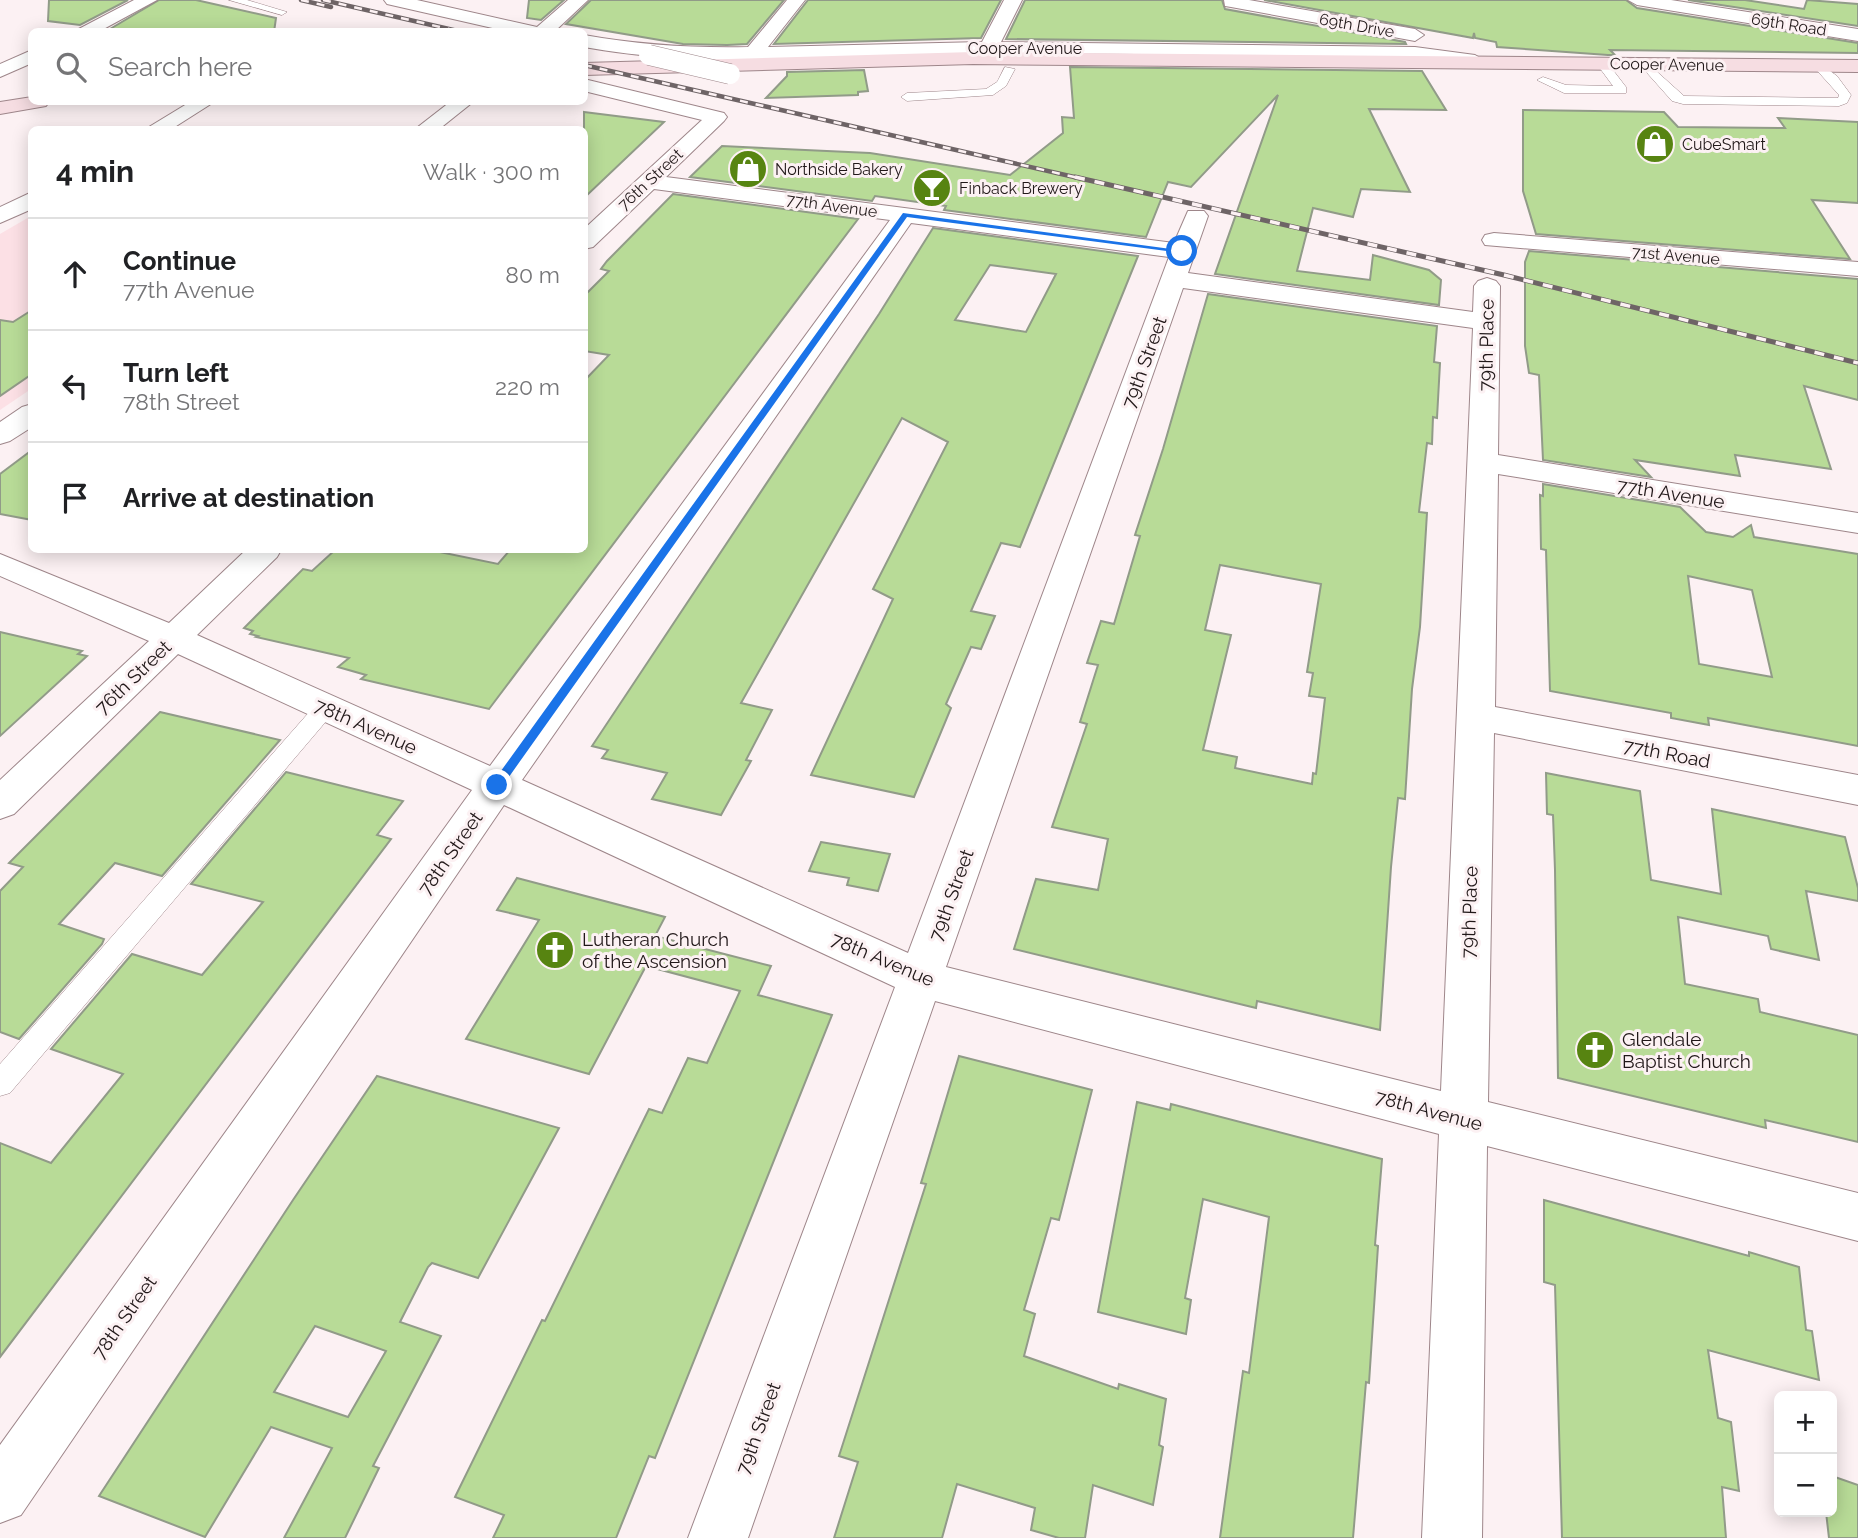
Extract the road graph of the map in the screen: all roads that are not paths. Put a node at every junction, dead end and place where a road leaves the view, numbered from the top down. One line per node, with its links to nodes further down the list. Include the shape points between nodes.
1 (148, 0): 10 (street)
2 (234, 0): 9 (lane)
3 (393, 0): 11 (street)
4 (579, 0): 12 (street)
5 (796, 0): 19 (street)
6 (1013, 0): 16 (street)
7 (1637, 0): 14 (street, 69th Road)
8 (1228, 4): 22 (street, 69th Drive, via 1461,44)
9 (282, 12)
10 (90, 28)
11 (521, 28)
12 (544, 28)
13 (1189, 33): 17 (street)
14 (1858, 35)
15 (588, 42): 18 (street)
16 (989, 48): 17 (street, Cooper Avenue); 19 (street, Cooper Avenue)
17 (1168, 49): 22 (street, Cooper Avenue, via 1415,53)
18 (642, 53): 19 (street, Cooper Avenue); 28 (street, Cooper Avenue, bridge, via 755,76)
19 (753, 53)
20 (1091, 59): 22 (main road, Cooper Avenue); 27 (main road, Cooper Avenue, via 960,58); 28 (street, Cooper Avenue)
21 (28, 61): 29 (street)
22 (1475, 61): 23 (main road, Cooper Avenue)
23 (1602, 63): 24 (main road, Cooper Avenue); 30 (lane, via 1622,90 1564,89)
24 (1644, 63): 25 (main road, Cooper Avenue); 25 (lane, via 1682,100 1843,100 1845,95)
25 (1819, 66): 26 (main road, Cooper Avenue)
26 (1858, 66)
27 (588, 69)
28 (1009, 69): 34 (lane, via 1002,84 989,92)
29 (0, 71)
30 (1543, 80)
31 (588, 86): 41 (street, 76th Street, via 717,117)
32 (0, 92): 33 (main road)
33 (28, 93)
34 (908, 97)
35 (28, 104): 38 (main road)
36 (199, 105): 39 (street)
37 (459, 105): 40 (street)
38 (0, 108)
39 (161, 126)
40 (430, 126)
41 (648, 181): 43 (street, 77th Avenue); 46 (street, 76th Street)
42 (28, 201): 44 (street)
43 (905, 215): 48 (street, 77th Avenue); 61 (street, 78th Street)
44 (0, 216)
45 (1196, 216): 48 (street, 79th Street)
46 (588, 238)
47 (1494, 240): 49 (street, 71st Avenue)
48 (1178, 265): 51 (street, 77th Avenue); 64 (street, 79th Street)
49 (1858, 269)
50 (1487, 286): 51 (street, 79th Place)
51 (1486, 321): 54 (street, 79th Place)
52 (28, 415): 53 (street)
53 (0, 435)
54 (1483, 462): 55 (street, 77th Avenue); 60 (street, 79th Place)
55 (1858, 523)
56 (262, 553): 58 (street, 76th Street)
57 (0, 564): 58 (street, 78th Avenue)
58 (173, 638): 59 (street, 78th Avenue); 63 (street, 76th Street)
59 (326, 707): 61 (street, 78th Avenue); 65 (lane)
60 (1476, 716): 62 (street, 77th Road); 66 (street, 79th Place)
61 (497, 785): 64 (street, 78th Avenue); 68 (street, 78th Street)
62 (1858, 790)
63 (0, 804)
64 (921, 979): 66 (street, 78th Avenue); 69 (street, 79th Street)
65 (0, 1084)
66 (1462, 1118): 67 (street, 78th Avenue); 70 (street, 79th Place)
67 (1858, 1217)
68 (0, 1494)
69 (718, 1538)
70 (1452, 1538)

